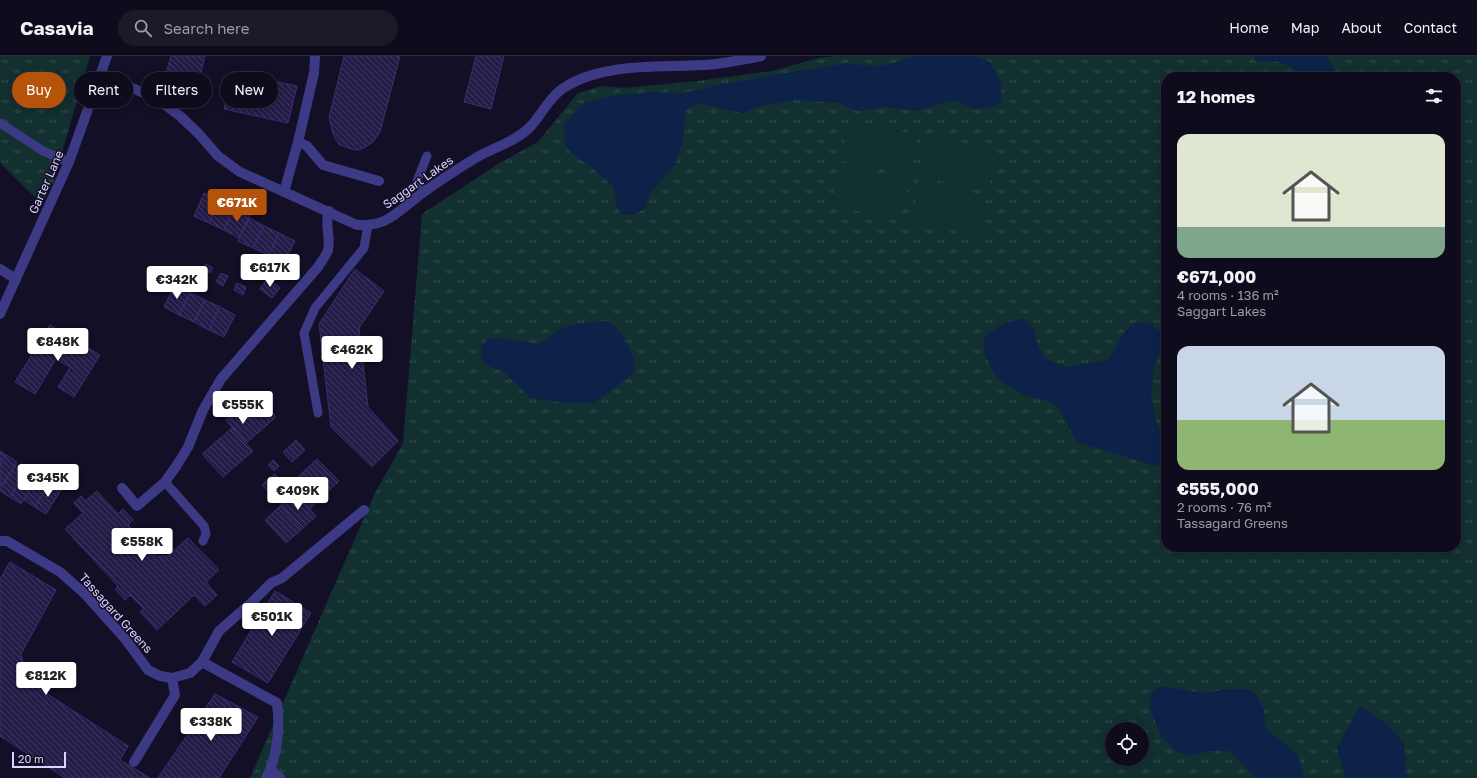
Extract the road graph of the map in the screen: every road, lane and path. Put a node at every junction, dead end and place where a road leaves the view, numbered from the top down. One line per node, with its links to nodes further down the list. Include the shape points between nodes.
1 (107, 56): 4 (street, Garter Lane)
2 (315, 56): 8 (street, via 314,73)
3 (761, 56): 13 (street, Saggart Lakes, via 705,65 602,72 579,79 556,94 531,126 516,138 479,156)
4 (102, 72)
5 (133, 88): 12 (street, Saggart Lakes, via 157,99 180,116 218,156 240,172)
6 (89, 108): 10 (street, Garter Lane)
7 (0, 123): 10 (lane, via 43,151)
8 (298, 142): 11 (street, via 307,146 323,165); 12 (street)
9 (427, 156): 13 (lane, via 417,180)
10 (69, 162): 17 (street, Garter Lane)
11 (379, 181)
12 (284, 192): 14 (street, Saggart Lakes)
13 (424, 192): 15 (street, Saggart Lakes, via 386,220)
14 (329, 211): 15 (street, Saggart Lakes, via 357,225); 20 (street, via 326,218 328,250 318,267 221,379 203,410 188,447)
15 (368, 225): 19 (lane, via 364,248 315,308 304,333)
16 (0, 269): 17 (street)
17 (16, 279): 18 (street, Garter Lane)
18 (0, 314)
19 (318, 413)
20 (165, 482): 21 (street, via 137,506); 24 (lane, via 204,526 206,534)
21 (122, 488)
22 (364, 510): 25 (street, via 282,578 271,583 219,631)
23 (0, 541): 26 (street, Tassagard Greens, via 7,541 60,572 85,594 126,640 148,670)
24 (203, 541)
25 (202, 662): 26 (street, via 190,673); 28 (street, via 276,703 278,735 274,760)
26 (172, 678): 27 (street, via 175,695)
27 (134, 762)
28 (268, 774): 29 (street)
29 (280, 778)

